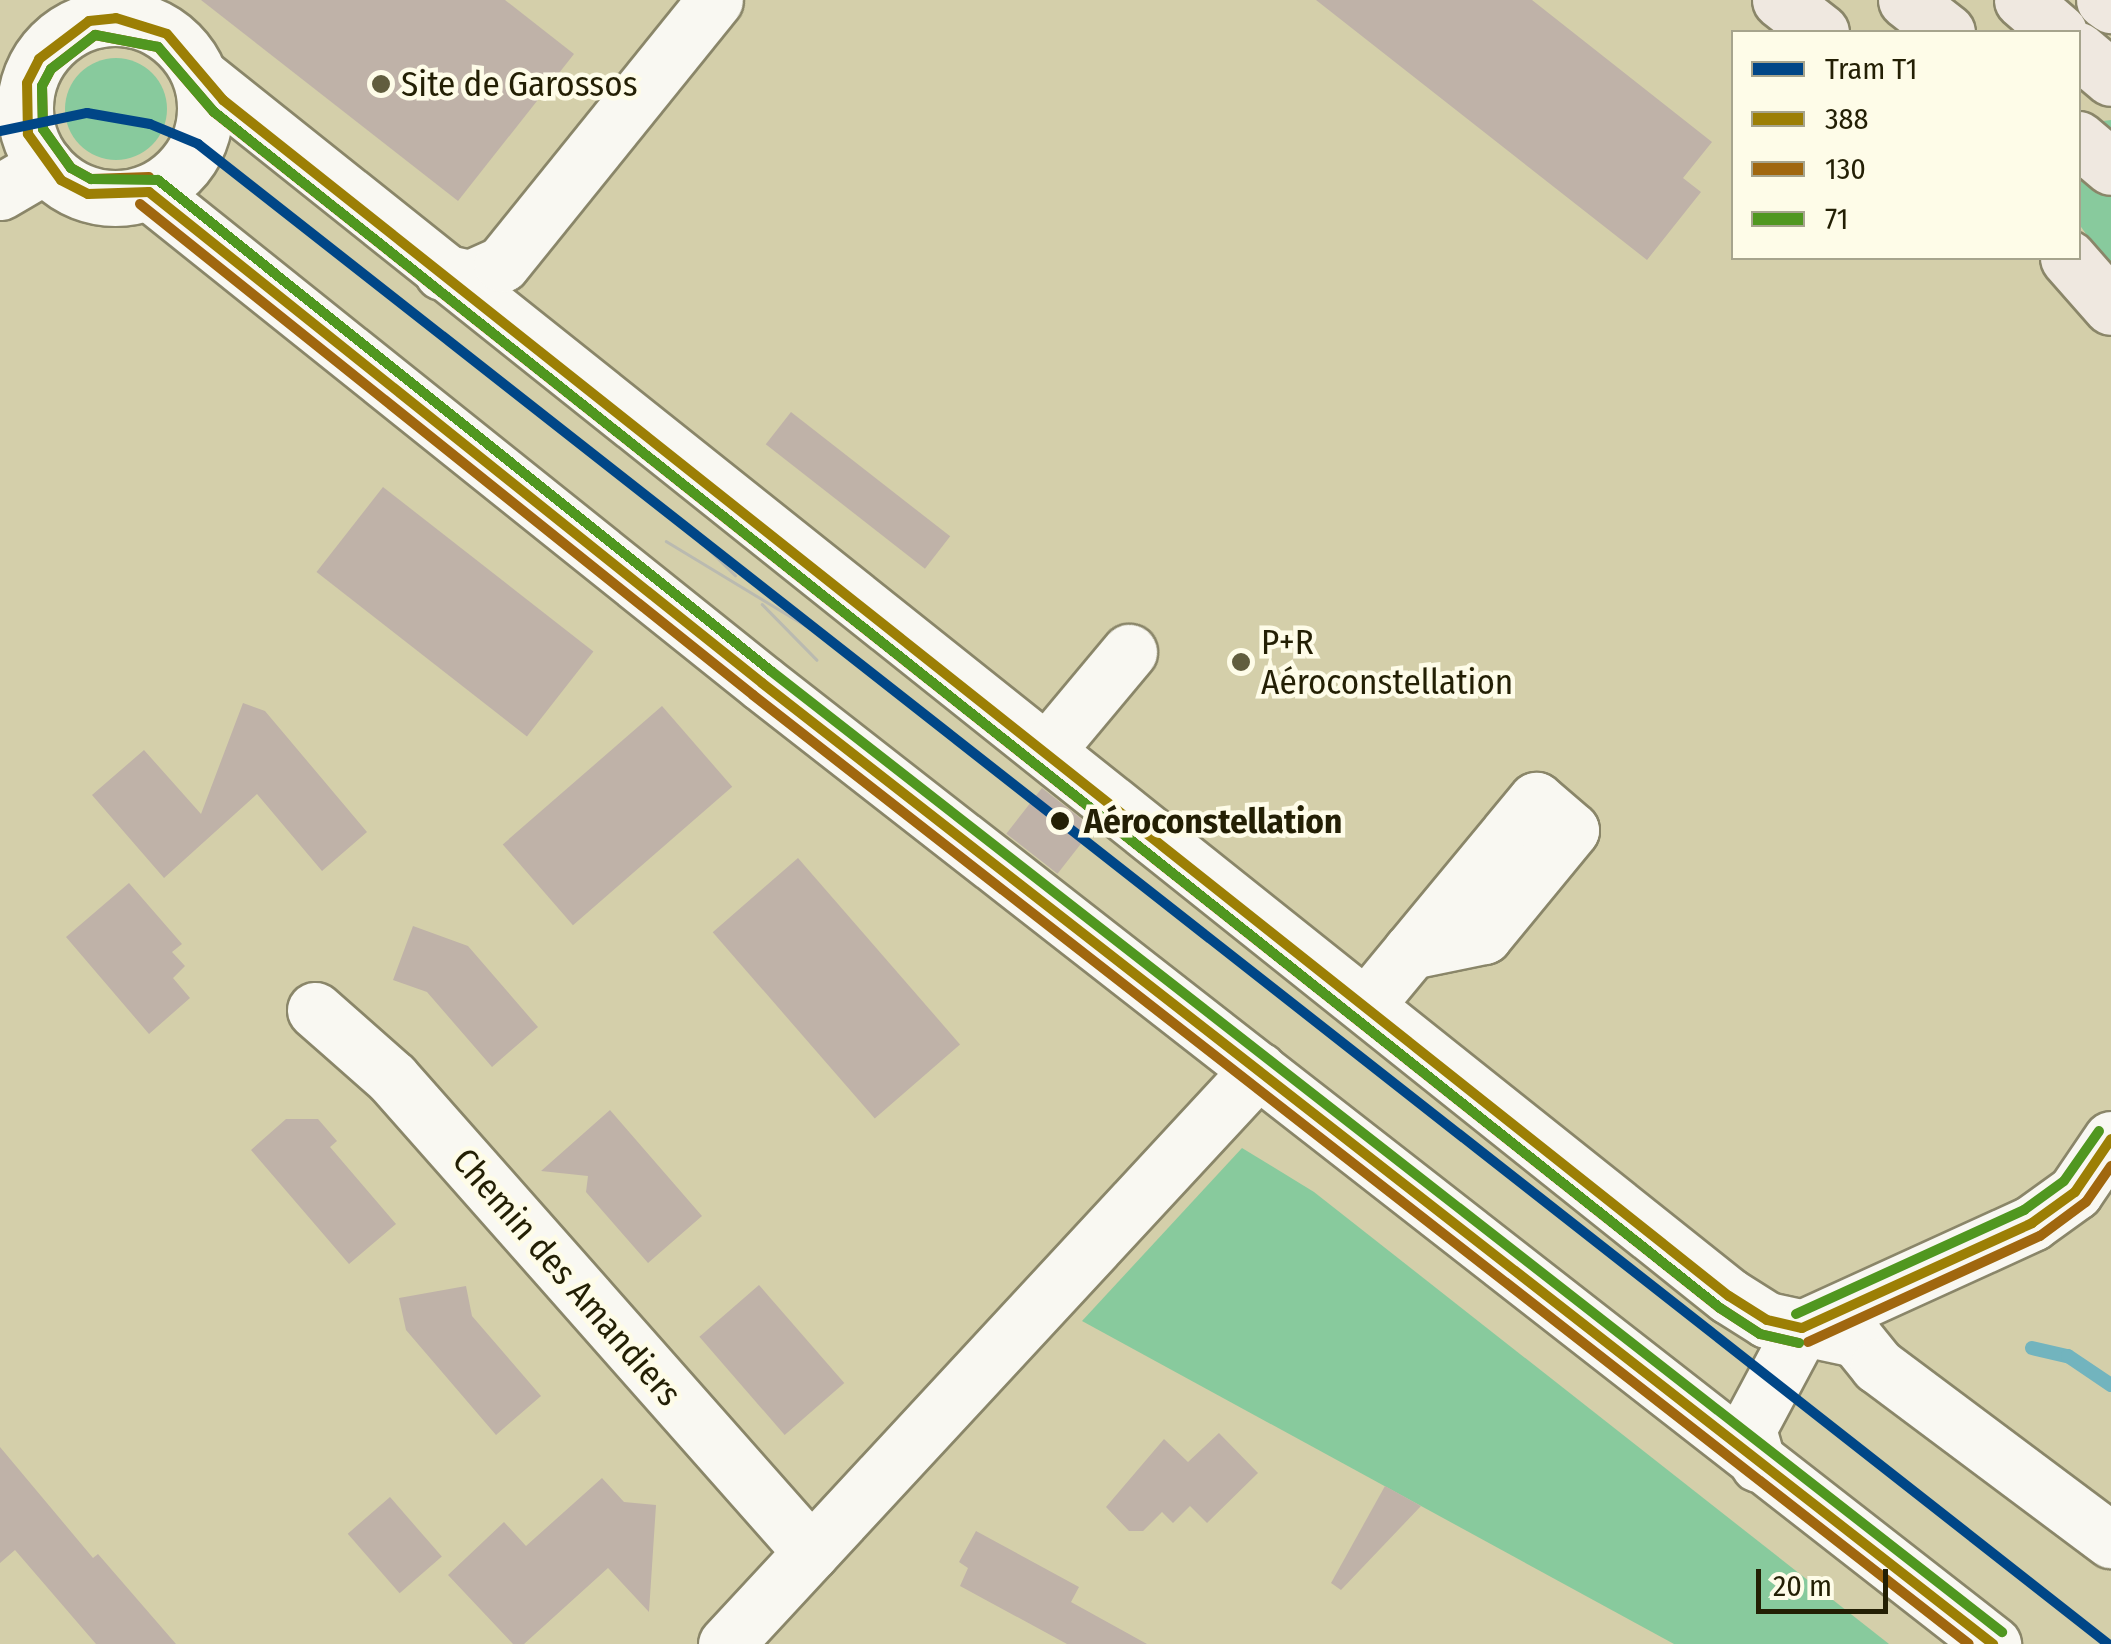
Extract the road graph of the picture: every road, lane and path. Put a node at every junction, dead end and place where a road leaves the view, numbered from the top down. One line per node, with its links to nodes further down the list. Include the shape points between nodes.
1 (715, 0): 19 (street, via 502,264 470,278)
2 (1780, 0): 8 (highway)
3 (1906, 0): 9 (highway)
4 (2022, 0): 10 (highway)
5 (2104, 0): 6 (highway)
6 (2111, 5)
7 (62, 15): 12 (street, via 143,22 168,34); 16 (street, via 27,84)
8 (1818, 30)
9 (1944, 30)
10 (2057, 30)
11 (2081, 53): 13 (highway)
12 (200, 76): 17 (street, via 198,144 169,180); 19 (street)
13 (2111, 78)
14 (2081, 142): 15 (highway)
15 (2111, 167)
16 (23, 179): 17 (street, via 88,194)
17 (148, 192): 26 (street)
18 (2070, 260): 20 (highway)
19 (442, 272): 22 (street)
20 (2111, 307)
21 (1128, 652): 22 (street)
22 (1046, 750): 24 (street)
23 (1554, 815): 24 (street, via 1484,936 1411,952)
24 (1367, 1004): 28 (street, via 1729,1296 1767,1320)
25 (316, 1010): 31 (street, Chemin des Amandiers, via 392,1078)
26 (1258, 1070): 29 (street); 31 (street)
27 (2111, 1139): 28 (street, via 2076,1192 2032,1224)
28 (1802, 1328): 29 (street, via 1748,1429); 30 (street, via 1856,1339 1878,1366)
29 (1758, 1464): 33 (street)
30 (2111, 1540)
31 (811, 1552): 32 (street)
32 (726, 1644)
33 (1994, 1644)

